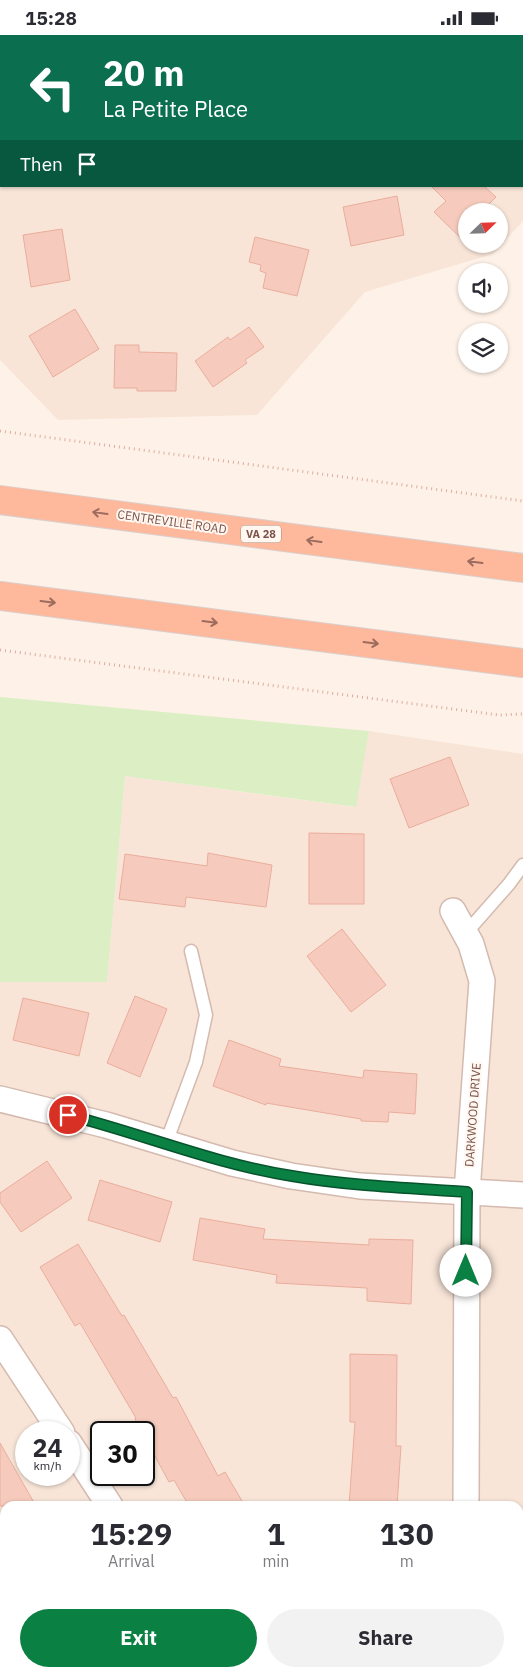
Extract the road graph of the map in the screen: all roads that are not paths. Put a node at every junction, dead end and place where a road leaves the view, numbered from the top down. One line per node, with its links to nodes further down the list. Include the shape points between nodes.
1 (0, 500): 2 (highway, CENTREVILLE ROAD / VA 28, one-way to 1)
2 (523, 569)
3 (0, 596): 4 (highway, one-way to 4)
4 (523, 663)
5 (523, 865): 7 (lane)
6 (453, 911): 7 (street, DARKWOOD DRIVE)
7 (465, 934): 11 (street, DARKWOOD DRIVE, via 482,981)
8 (191, 951): 10 (lane, via 206,1015 196,1062)
9 (0, 1099): 10 (street)
10 (166, 1143): 11 (street, via 291,1176 360,1186)
11 (467, 1192): 12 (street); 17 (street, DARKWOOD DRIVE)
12 (523, 1195)
13 (0, 1339): 14 (street)
14 (54, 1421)
15 (80, 1460): 16 (street)
16 (107, 1501)
17 (466, 1501)

